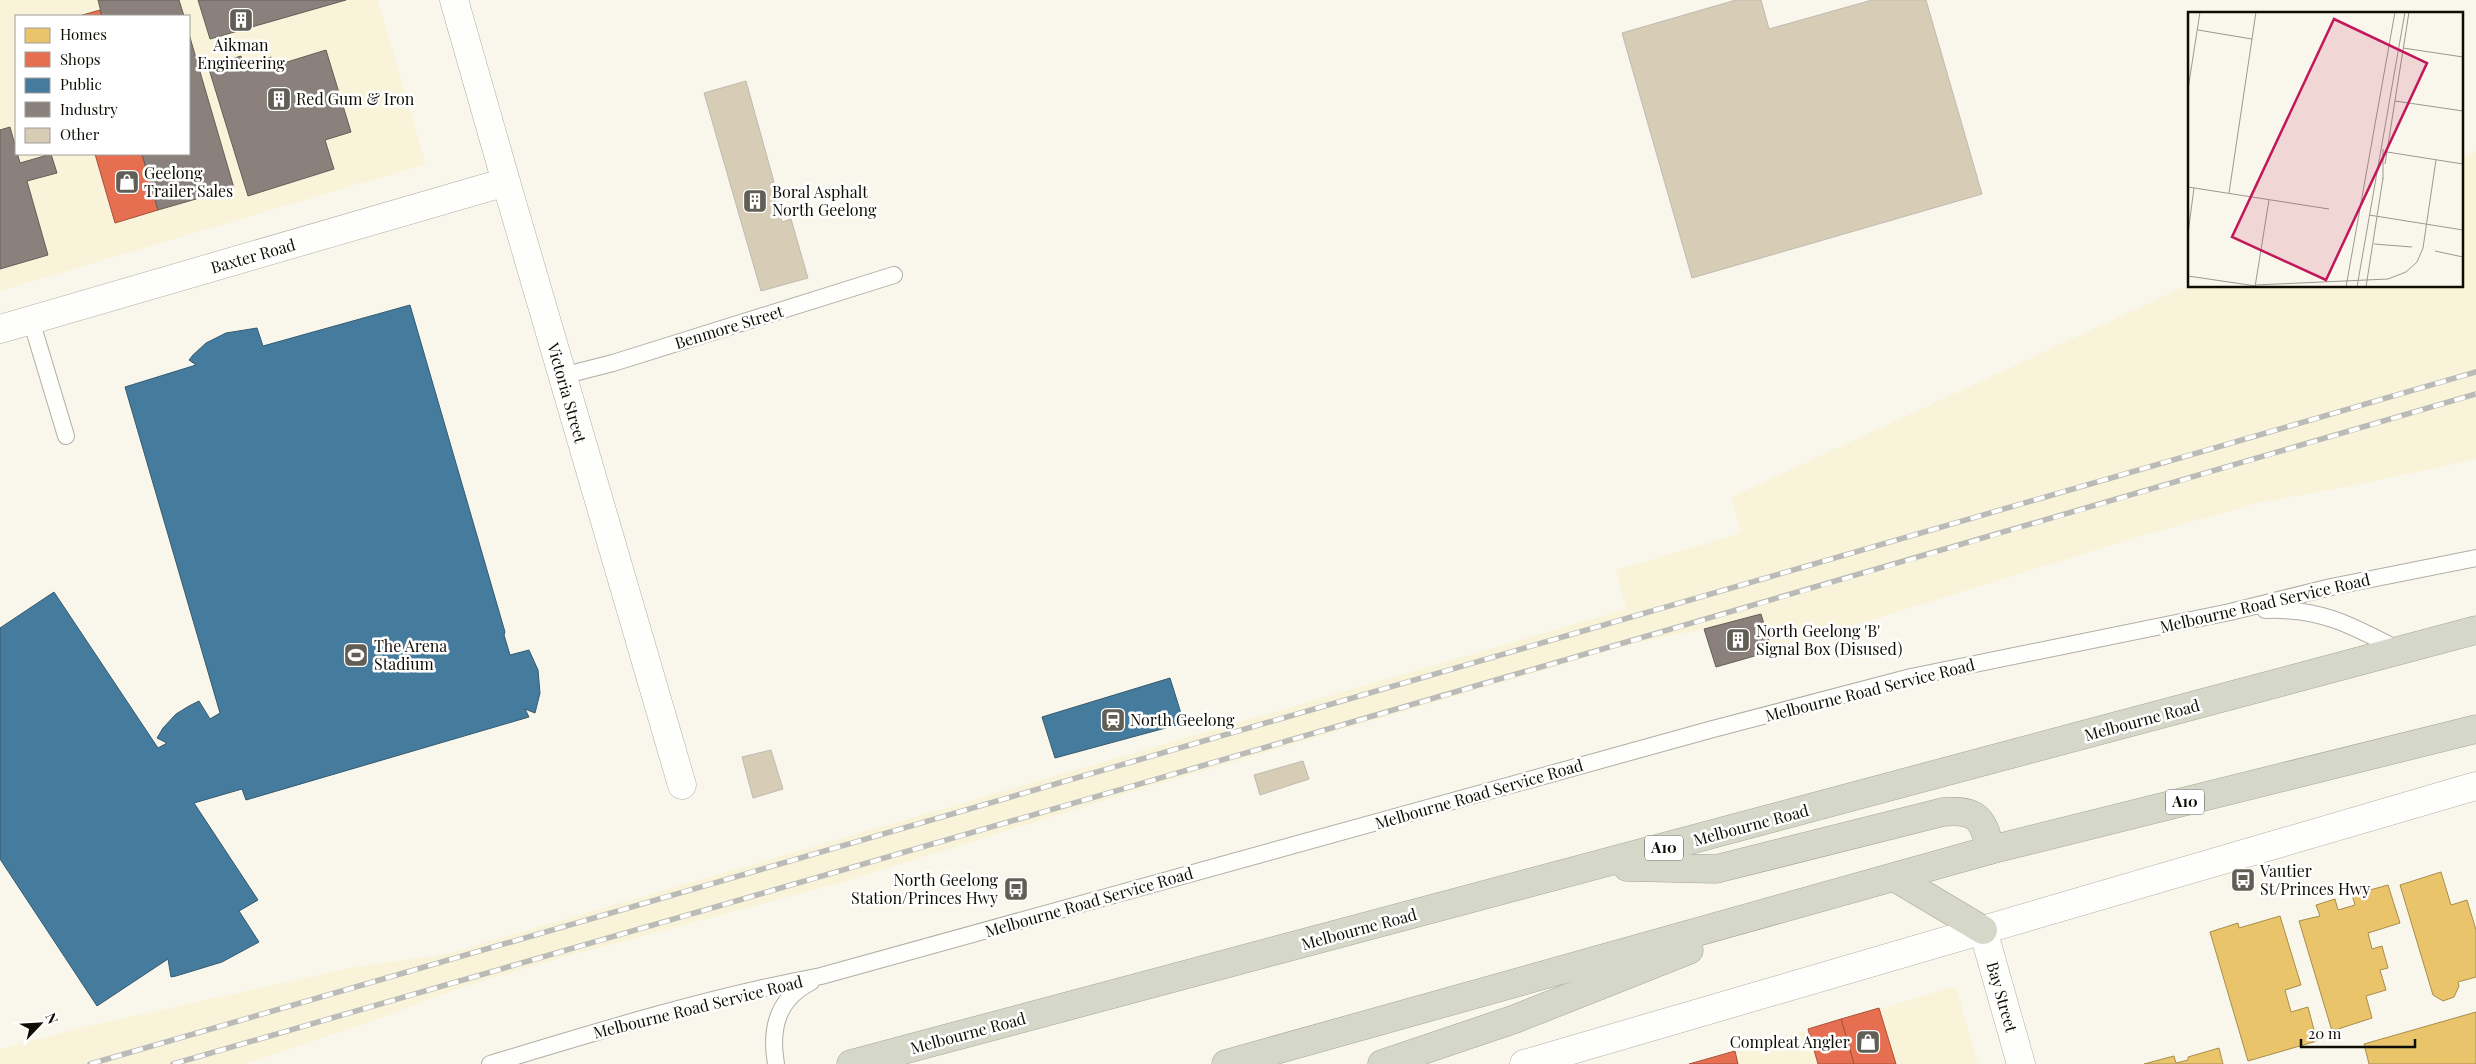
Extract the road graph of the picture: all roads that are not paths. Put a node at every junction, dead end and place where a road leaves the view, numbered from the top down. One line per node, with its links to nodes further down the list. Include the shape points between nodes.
1 (454, 0): 2 (street, Victoria Street)
2 (506, 182): 4 (street, Baxter Road); 6 (street, Victoria Street)
3 (894, 275): 6 (lane, Benmore Street)
4 (31, 320): 5 (street, Baxter Road); 7 (lane)
5 (0, 330)
6 (562, 376): 13 (street, Victoria Street)
7 (66, 436)
8 (2476, 558): 9 (lane, Melbourne Road Service Road, via 2331,587)
9 (2230, 612): 11 (lane, via 2286,609 2315,612 2355,627); 20 (lane, Melbourne Road Service Road, via 1901,680 1694,734)
10 (2476, 630): 11 (highway, Melbourne Road / A10)
11 (2399, 650): 16 (highway, Melbourne Road / A10)
12 (2476, 729): 15 (highway, A10)
13 (682, 785)
14 (2476, 786): 19 (street)
15 (1990, 850): 16 (highway, via 1980,820 1966,812 1955,811 1716,869); 17 (highway, A10)
16 (1595, 866): 23 (highway, Melbourne Road / A10)
17 (1894, 877): 18 (highway, A10); 19 (highway)
18 (1815, 899): 24 (highway, A10); 25 (highway, via 1533,1012)
19 (1983, 930): 26 (street); 27 (street, Bay Street)
20 (821, 976): 21 (lane, Melbourne Road Service Road, via 689,1006); 22 (lane, via 795,992 780,1010 773,1034)
21 (490, 1064)
22 (776, 1064)
23 (851, 1064)
24 (1226, 1064)
25 (1382, 1064)
26 (1524, 1064)
27 (2021, 1064)

